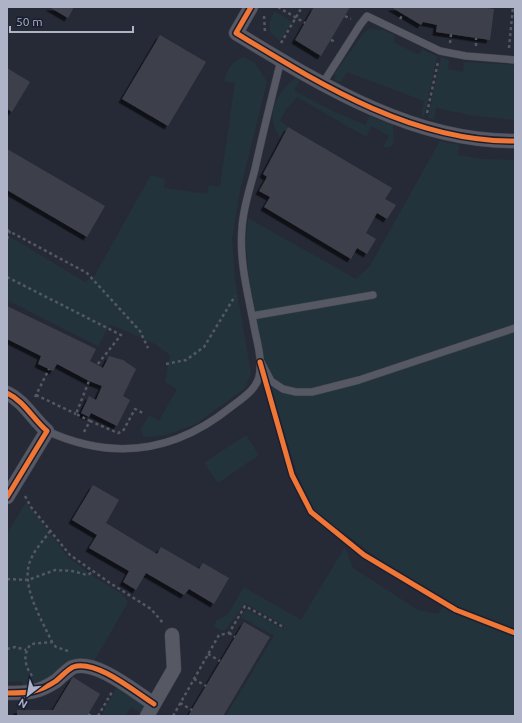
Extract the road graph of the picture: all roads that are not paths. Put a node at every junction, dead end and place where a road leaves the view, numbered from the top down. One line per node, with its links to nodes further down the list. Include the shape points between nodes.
1 (251, 7): 2 (street, via 236,33)
2 (281, 60): 4 (street); 7 (lane, via 242,227 245,280)
3 (512, 60): 4 (lane, via 440,51 367,16)
4 (323, 83): 5 (street, via 391,116 424,128 461,136)
5 (515, 141)
6 (373, 295): 7 (lane)
7 (252, 316): 9 (lane)
8 (515, 328): 9 (lane, via 359,380 312,392 283,389 271,381)
9 (260, 362): 11 (lane, via 259,378 252,390 221,415 190,434 164,443 126,449 93,447)
10 (7, 393): 11 (street, via 25,407 35,421)
11 (47, 431): 12 (street)
12 (7, 497)
13 (172, 635): 15 (street, via 174,669)
14 (7, 693): 15 (street, via 34,693 72,668 87,666 104,672)
15 (154, 704): 16 (street)
16 (147, 716)

